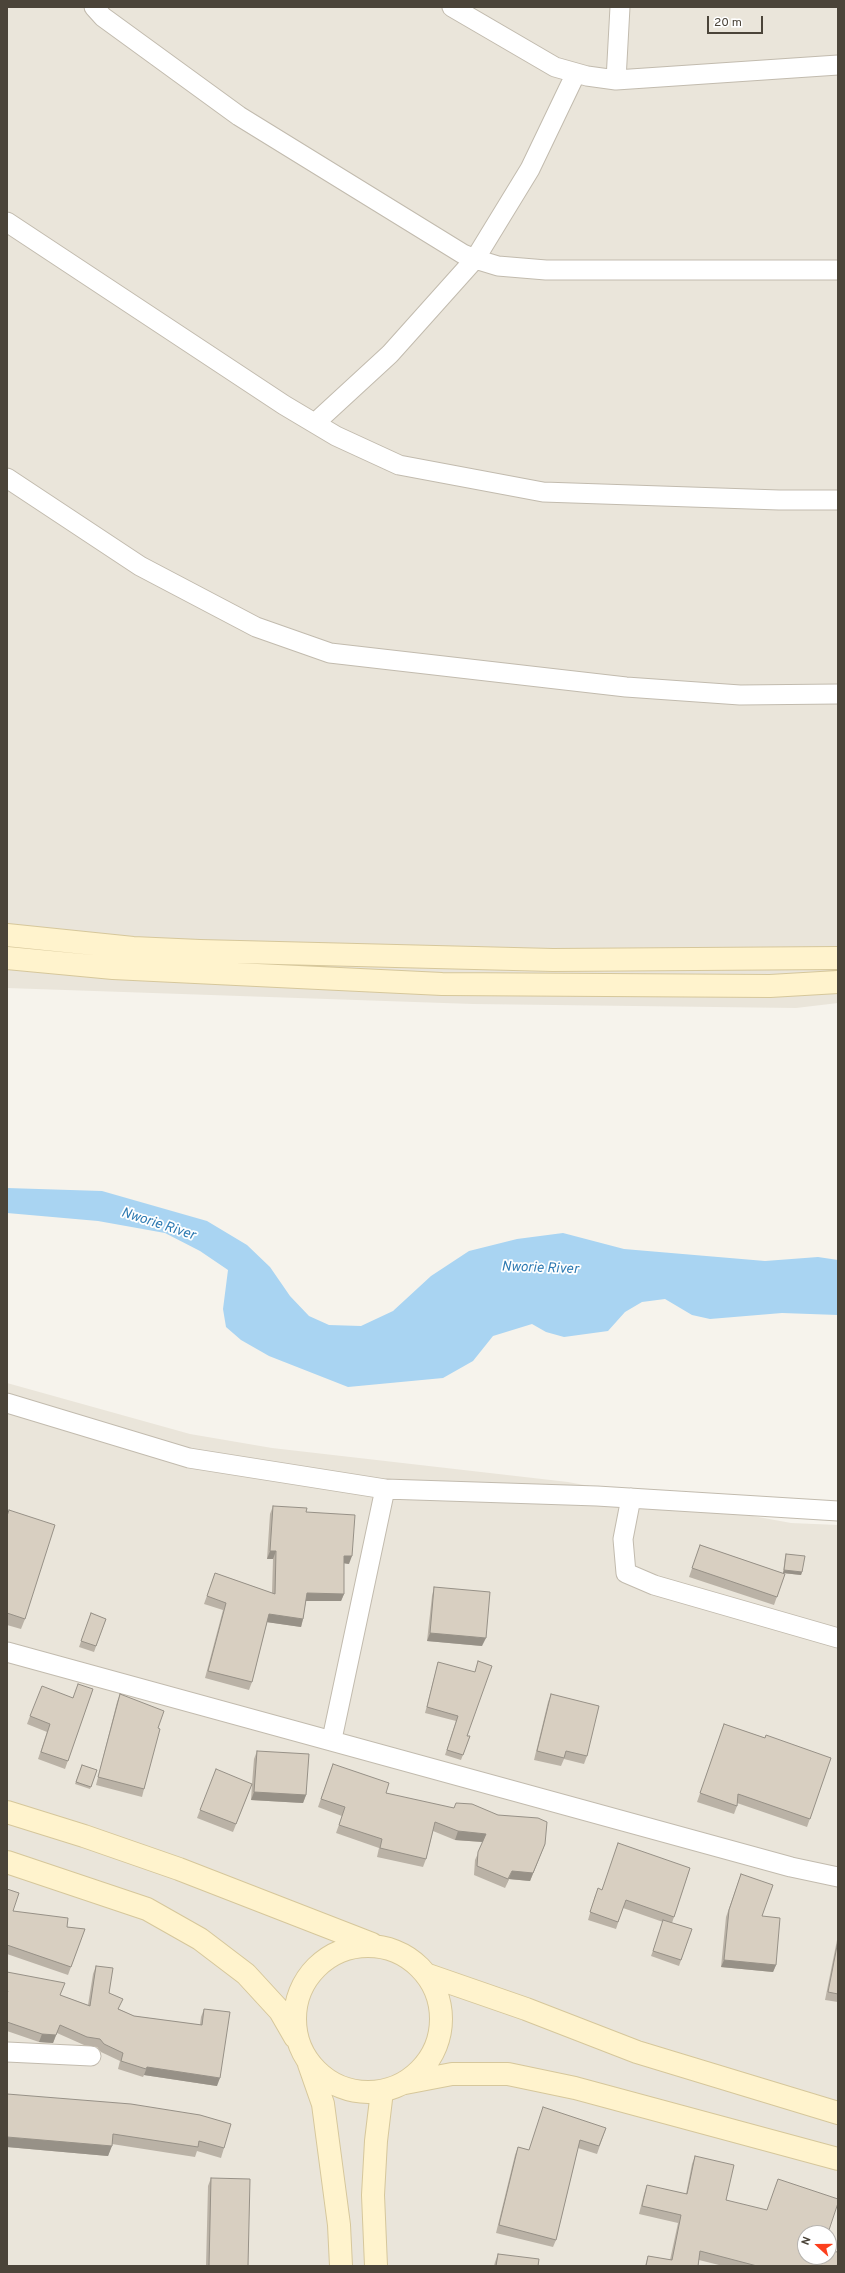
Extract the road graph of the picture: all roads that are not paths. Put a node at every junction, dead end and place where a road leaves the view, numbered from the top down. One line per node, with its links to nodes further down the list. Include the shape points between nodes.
1 (94, 7): 8 (street, via 103,17 239,116)
2 (452, 7): 5 (street, via 554,67)
3 (620, 7): 6 (street)
4 (838, 65): 6 (street)
5 (576, 73): 6 (street); 8 (street, via 530,169)
6 (616, 80)
7 (7, 222): 10 (street)
8 (475, 259): 9 (street, via 498,266 546,270); 10 (street, via 390,354)
9 (838, 270)
10 (315, 423): 12 (street, via 336,436 399,465 543,492)
11 (7, 478): 13 (street, via 140,566 256,627 330,653 626,687 740,695)
12 (838, 500)
13 (838, 694)
14 (7, 935): 16 (street, via 133,948 208,951 553,960)
15 (7, 958): 17 (street, via 113,968 442,984 770,986)
16 (838, 958)
17 (838, 982)
18 (7, 1403): 19 (street, via 189,1458)
19 (385, 1489): 20 (street); 24 (street)
20 (631, 1498): 21 (street); 22 (street, via 623,1539 626,1573 654,1585)
21 (838, 1511)
22 (838, 1638)
23 (7, 1652): 24 (street)
24 (332, 1739): 27 (street)
25 (7, 1812): 28 (street, via 179,1869)
26 (7, 1862): 31 (street, via 147,1909 200,1940 251,1980 280,2011)
27 (838, 1877)
28 (375, 1945): 29 (street, via 395,1950 413,1960); 31 (street, via 354,1946 335,1953 318,1966 305,1982 297,2002 295,2022)
29 (428, 1975): 33 (street, via 437,1994 441,2015 439,2035 432,2055 419,2072); 34 (street, via 637,2052)
30 (7, 2052): 32 (street)
31 (304, 2052): 33 (street, via 323,2077 341,2087 361,2092); 36 (street, via 322,2104 339,2225)
32 (91, 2056)
33 (392, 2087): 35 (street, via 452,2074 508,2074 575,2088); 37 (street, via 376,2141 373,2195)
34 (838, 2113)
35 (838, 2160)
36 (340, 2266)
37 (376, 2266)

